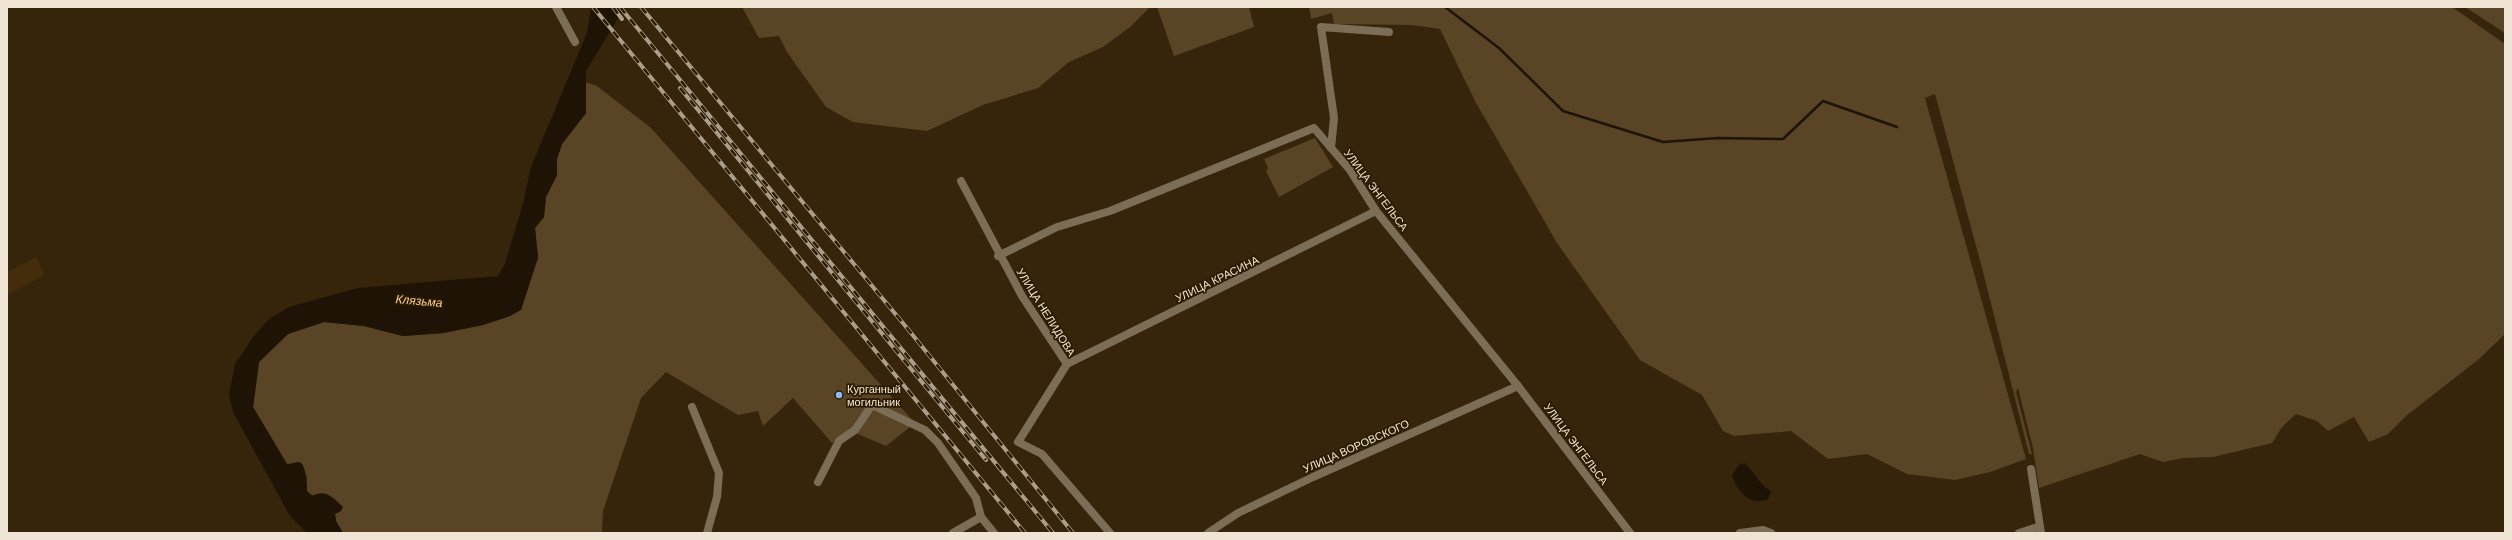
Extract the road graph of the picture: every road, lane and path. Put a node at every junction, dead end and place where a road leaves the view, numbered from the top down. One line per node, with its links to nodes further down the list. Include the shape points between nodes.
1 (556, 7): 3 (street)
2 (1389, 32): 4 (street, via 1321,28 1334,118)
3 (575, 42)
4 (1331, 148): 6 (street, УЛИЦА ЭНГЕЛЬСА, via 1350,170); 7 (street, УЛИЦА ЭНГЕЛЬСА, via 1314,128 1110,211 1057,228)
5 (961, 181): 7 (street, УЛИЦА НЕЛИДОВА)
6 (1376, 211): 8 (street, УЛИЦА КРАСИНА); 9 (street, УЛИЦА ЭНГЕЛЬСА)
7 (998, 256): 8 (street, УЛИЦА НЕЛИДОВА)
8 (1067, 364): 18 (street, УЛИЦА НЕЛИДОВА, via 1018,442 1042,454)
9 (1518, 386): 19 (street, УЛИЦА ВОРОВСКОГО, via 1313,477 1238,513); 20 (street, УЛИЦА ЭНГЕЛЬСА)
10 (692, 407): 15 (street, via 719,473 717,497)
11 (2032, 469): 14 (street)
12 (818, 482): 13 (street, via 839,441 855,430 872,405 925,430 938,443 976,498)
13 (980, 517): 16 (street); 17 (street)
14 (2039, 530): 23 (street)
15 (707, 533)
16 (953, 533)
17 (994, 533)
18 (1110, 533)
19 (1208, 533)
20 (1630, 533)
21 (1740, 533): 22 (street, via 1763,530)
22 (1771, 533)
23 (2019, 533)

